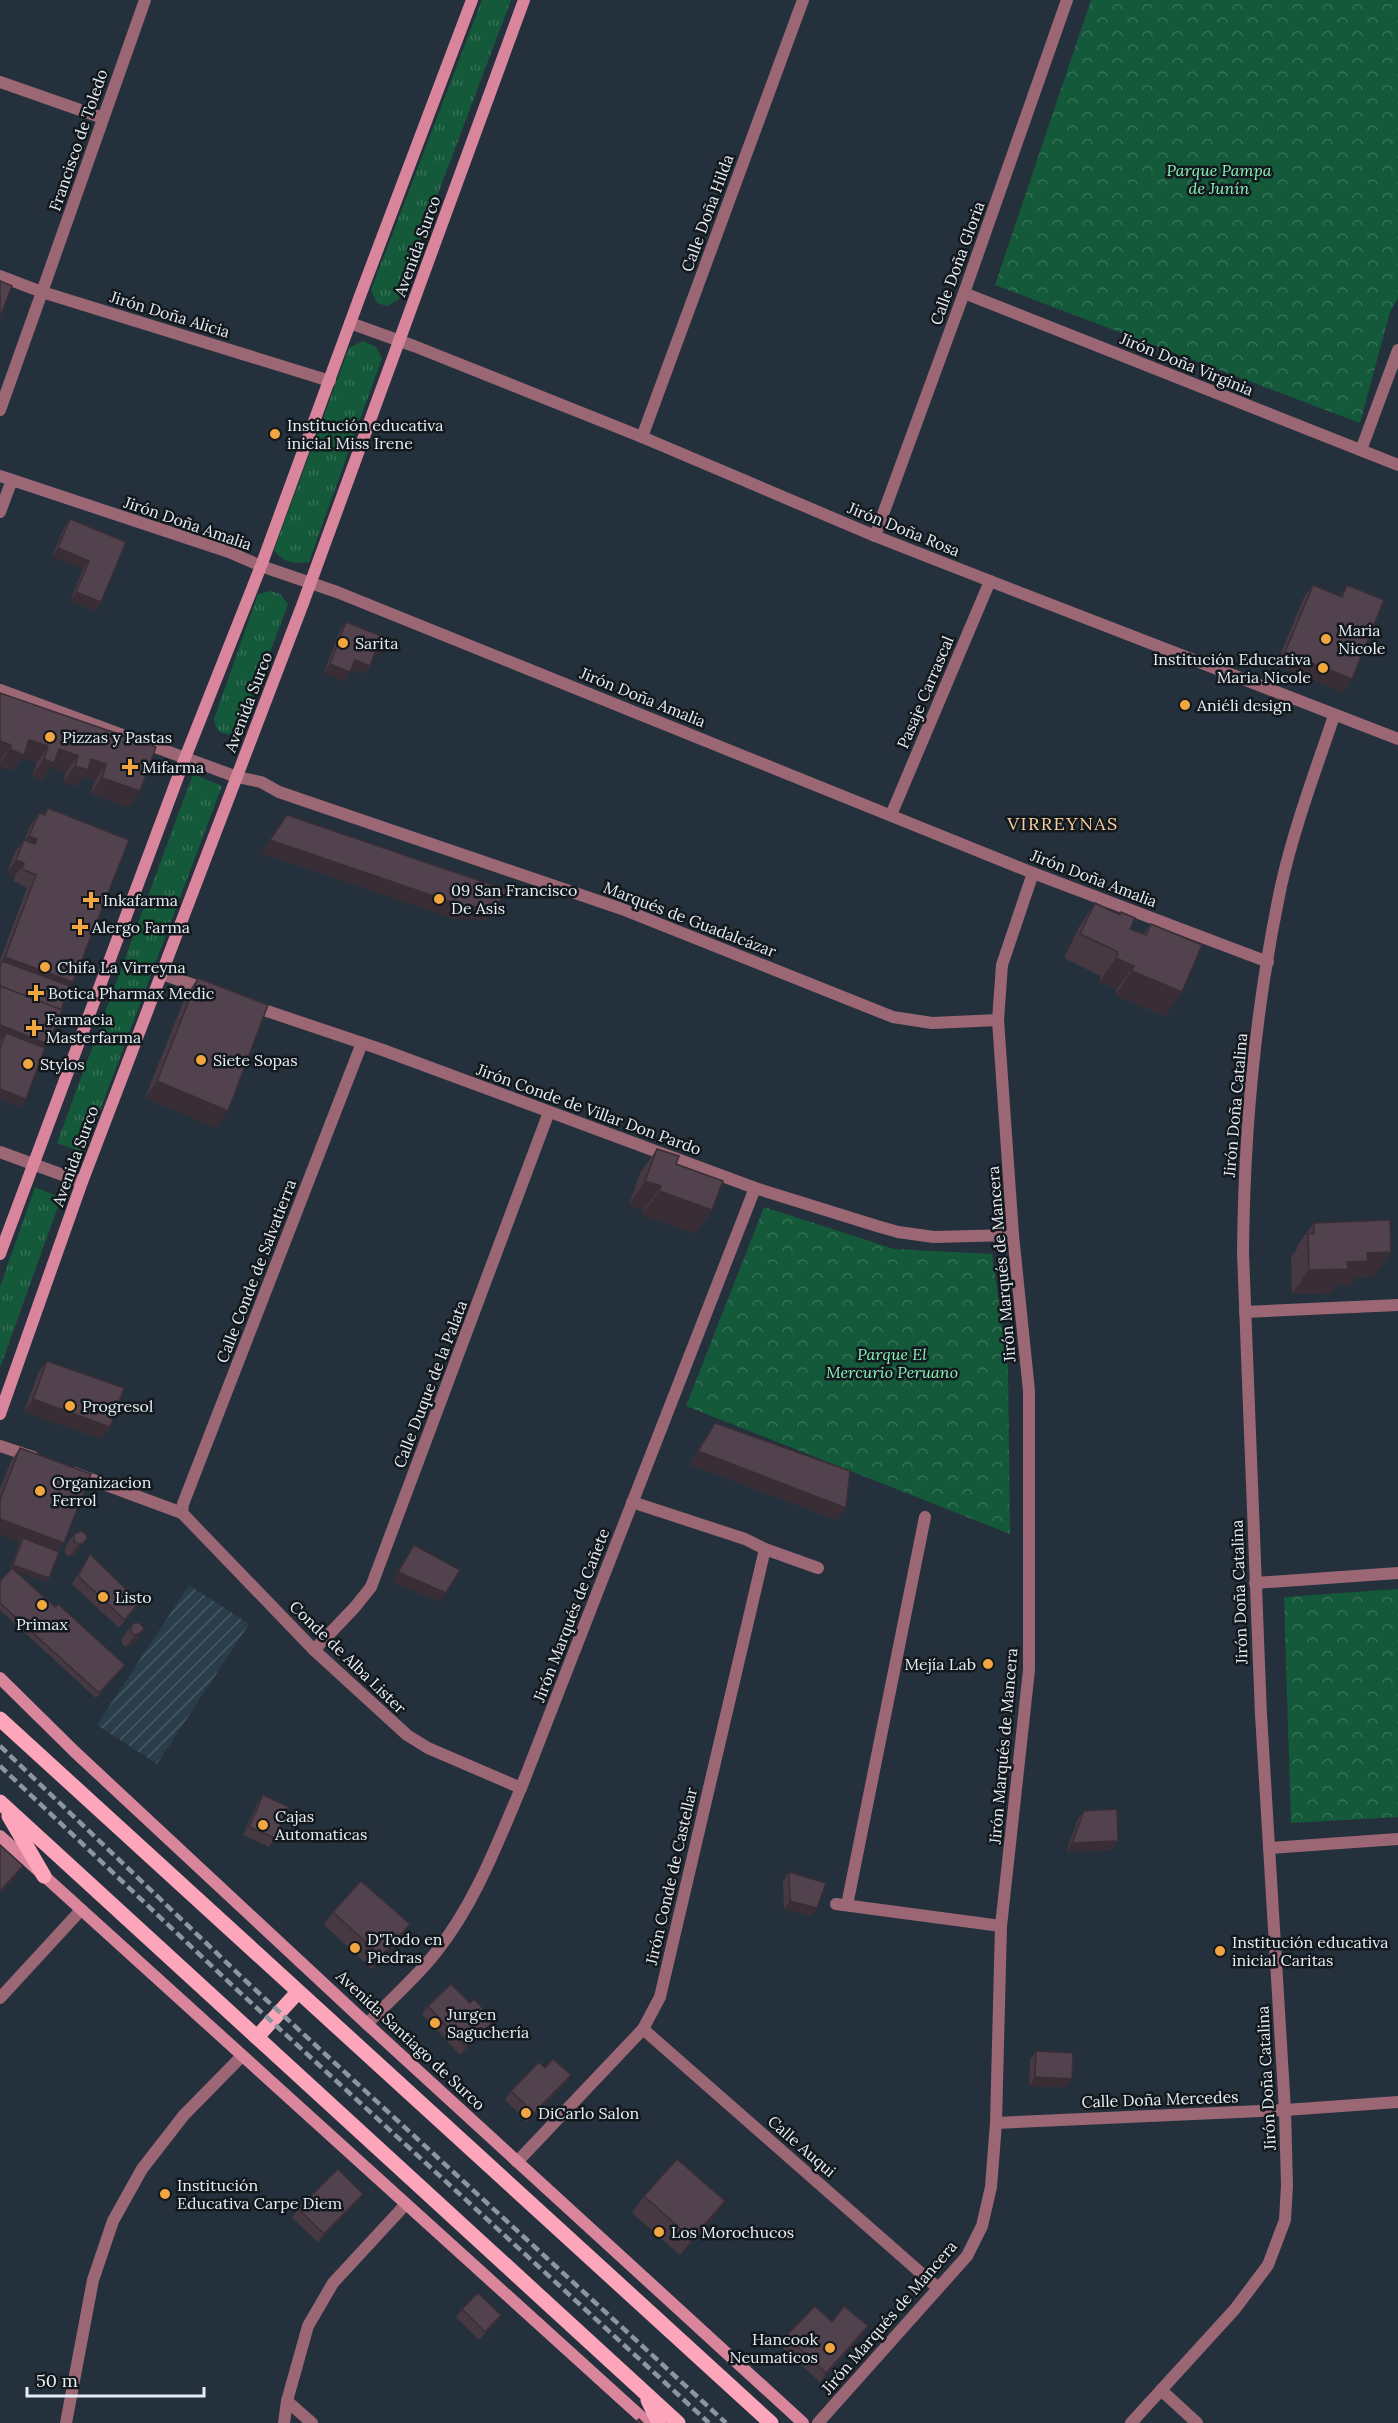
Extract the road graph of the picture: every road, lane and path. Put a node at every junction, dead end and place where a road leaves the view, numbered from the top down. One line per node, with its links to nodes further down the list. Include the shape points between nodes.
1 (145, 0): 7 (street, Francisco de Toledo)
2 (472, 0): 11 (main road)
3 (524, 0): 12 (main road, Avenida Surco)
4 (803, 0): 16 (street, Calle Doña Hilda)
5 (1067, 0): 10 (street, Calle Doña Gloria)
6 (0, 82): 7 (street)
7 (103, 118): 9 (street, Francisco de Toledo)
8 (0, 276): 9 (street, Jirón Doña Alicia)
9 (42, 292): 14 (street, Jirón Doña Alicia); 15 (street, Francisco de Toledo)
10 (964, 293): 17 (street, Jirón Doña Virginia); 21 (street, Calle Doña Gloria)
11 (350, 323): 12 (street, Jirón Doña Rosa); 14 (main road)
12 (400, 343): 16 (street, Jirón Doña Rosa); 24 (main road, Avenida Surco)
13 (1398, 350): 17 (street)
14 (330, 381): 22 (main road)
15 (0, 410)
16 (642, 437): 21 (street, Jirón Doña Rosa)
17 (1361, 450): 18 (street, Jirón Doña Virginia)
18 (1398, 465)
19 (6, 478): 20 (street); 22 (street, Jirón Doña Amalia)
20 (0, 512)
21 (875, 536): 23 (street, Jirón Doña Rosa)
22 (261, 566): 24 (street, Jirón Doña Amalia); 28 (main road)
23 (990, 581): 26 (street, Jirón Doña Rosa); 30 (street, Pasaje Carrascal)
24 (310, 583): 29 (main road, Avenida Surco); 30 (street, Jirón Doña Amalia)
25 (0, 690): 28 (street, Marqués de Guadalcázar)
26 (1334, 716): 27 (street, Jirón Doña Rosa); 32 (street, Jirón Doña Catalina, via 1302,807 1281,887)
27 (1398, 739)
28 (185, 758): 29 (street, Marqués de Guadalcázar); 40 (main road)
29 (237, 777): 33 (main road, Avenida Surco); 36 (street, Marqués de Guadalcázar, via 261,782 279,792 622,909 893,1017 932,1023)
30 (891, 815): 31 (street, Jirón Doña Amalia)
31 (1033, 873): 32 (street, Jirón Doña Amalia); 36 (street, Jirón Marqués de Mancera, via 1002,965)
32 (1268, 962): 46 (street, Jirón Doña Catalina, via 1245,1164)
33 (162, 974): 34 (street); 41 (main road, Avenida Surco)
34 (215, 993)
35 (236, 1000): 37 (street, Jirón Conde de Villar Don Pardo)
36 (998, 1020): 43 (street, Jirón Marqués de Mancera)
37 (362, 1043): 38 (street, Jirón Conde de Villar Don Pardo); 50 (street, Calle Conde de Salvatierra)
38 (549, 1112): 42 (street, Jirón Conde de Villar Don Pardo); 56 (street, Calle Duque de la Palata, via 371,1587)
39 (0, 1152): 40 (street)
40 (33, 1164): 41 (street); 44 (main road)
41 (82, 1182): 47 (main road, Avenida Surco)
42 (755, 1188): 43 (street, Jirón Conde de Villar Don Pardo, via 918,1236); 49 (street, Jirón Marqués de Cañete)
43 (1013, 1235): 66 (street, Jirón Marqués de Mancera, via 1029,1391 1029,1670)
44 (0, 1254)
45 (1398, 1305): 46 (street)
46 (1245, 1312): 55 (street, Jirón Doña Catalina)
47 (0, 1414)
48 (0, 1446): 50 (street)
49 (633, 1502): 52 (street); 59 (street, Jirón Marqués de Cañete)
50 (182, 1511): 56 (street, Conde de Alba Lister)
51 (925, 1517): 66 (street, via 842,1905)
52 (765, 1549): 53 (street); 70 (street, Jirón Conde de Castellar, via 660,1997)
53 (818, 1568)
54 (1398, 1572): 55 (street)
55 (1255, 1582): 63 (street, Jirón Doña Catalina)
56 (314, 1650): 59 (street, Conde de Alba Lister, via 407,1735)
57 (0, 1678): 69 (main road, Avenida Santiago de Surco)
58 (0, 1719): 67 (main road)
59 (521, 1788): 69 (street, Jirón Marqués de Cañete, via 488,1865 456,1923 437,1952)
60 (1, 1802): 64 (main road); 71 (main road)
61 (0, 1836): 64 (main road)
62 (1398, 1839): 63 (street)
63 (1269, 1848): 74 (street, Jirón Doña Catalina)
64 (44, 1876): 65 (main road)
65 (81, 1910): 68 (street); 72 (main road)
66 (1001, 1926): 75 (street, Jirón Marqués de Mancera)
67 (297, 1993): 71 (main road); 88 (main road)
68 (0, 1998)
69 (367, 2024): 76 (main road, Avenida Santiago de Surco)
70 (644, 2029): 76 (street, Jirón Conde de Castellar); 78 (street, Calle Auqui)
71 (258, 2037): 80 (main road)
72 (242, 2056): 77 (main road); 82 (street, via 184,2115 142,2169 113,2221 93,2280)
73 (1398, 2102): 74 (street, Calle Doña Mercedes)
74 (1285, 2110): 75 (street, Calle Doña Mercedes); 79 (street, Jirón Doña Catalina, via 1284,2220 1268,2265 1235,2309)
75 (996, 2123): 78 (street, Jirón Marqués de Mancera, via 991,2187 982,2226 966,2256)
76 (517, 2162): 89 (main road, Avenida Santiago de Surco)
77 (406, 2204): 81 (street, via 333,2283 308,2326); 85 (main road)
78 (938, 2288): 90 (street, Jirón Marqués de Mancera)
79 (1161, 2390): 91 (street, Jirón Doña Catalina); 92 (street)
80 (644, 2392): 86 (main road); 87 (main road)
81 (287, 2401): 83 (street); 84 (street)
82 (66, 2423)
83 (284, 2423)
84 (312, 2423)
85 (648, 2423)
86 (659, 2423)
87 (678, 2423)
88 (771, 2423)
89 (803, 2423)
90 (818, 2423)
91 (1131, 2423)
92 (1197, 2423)

